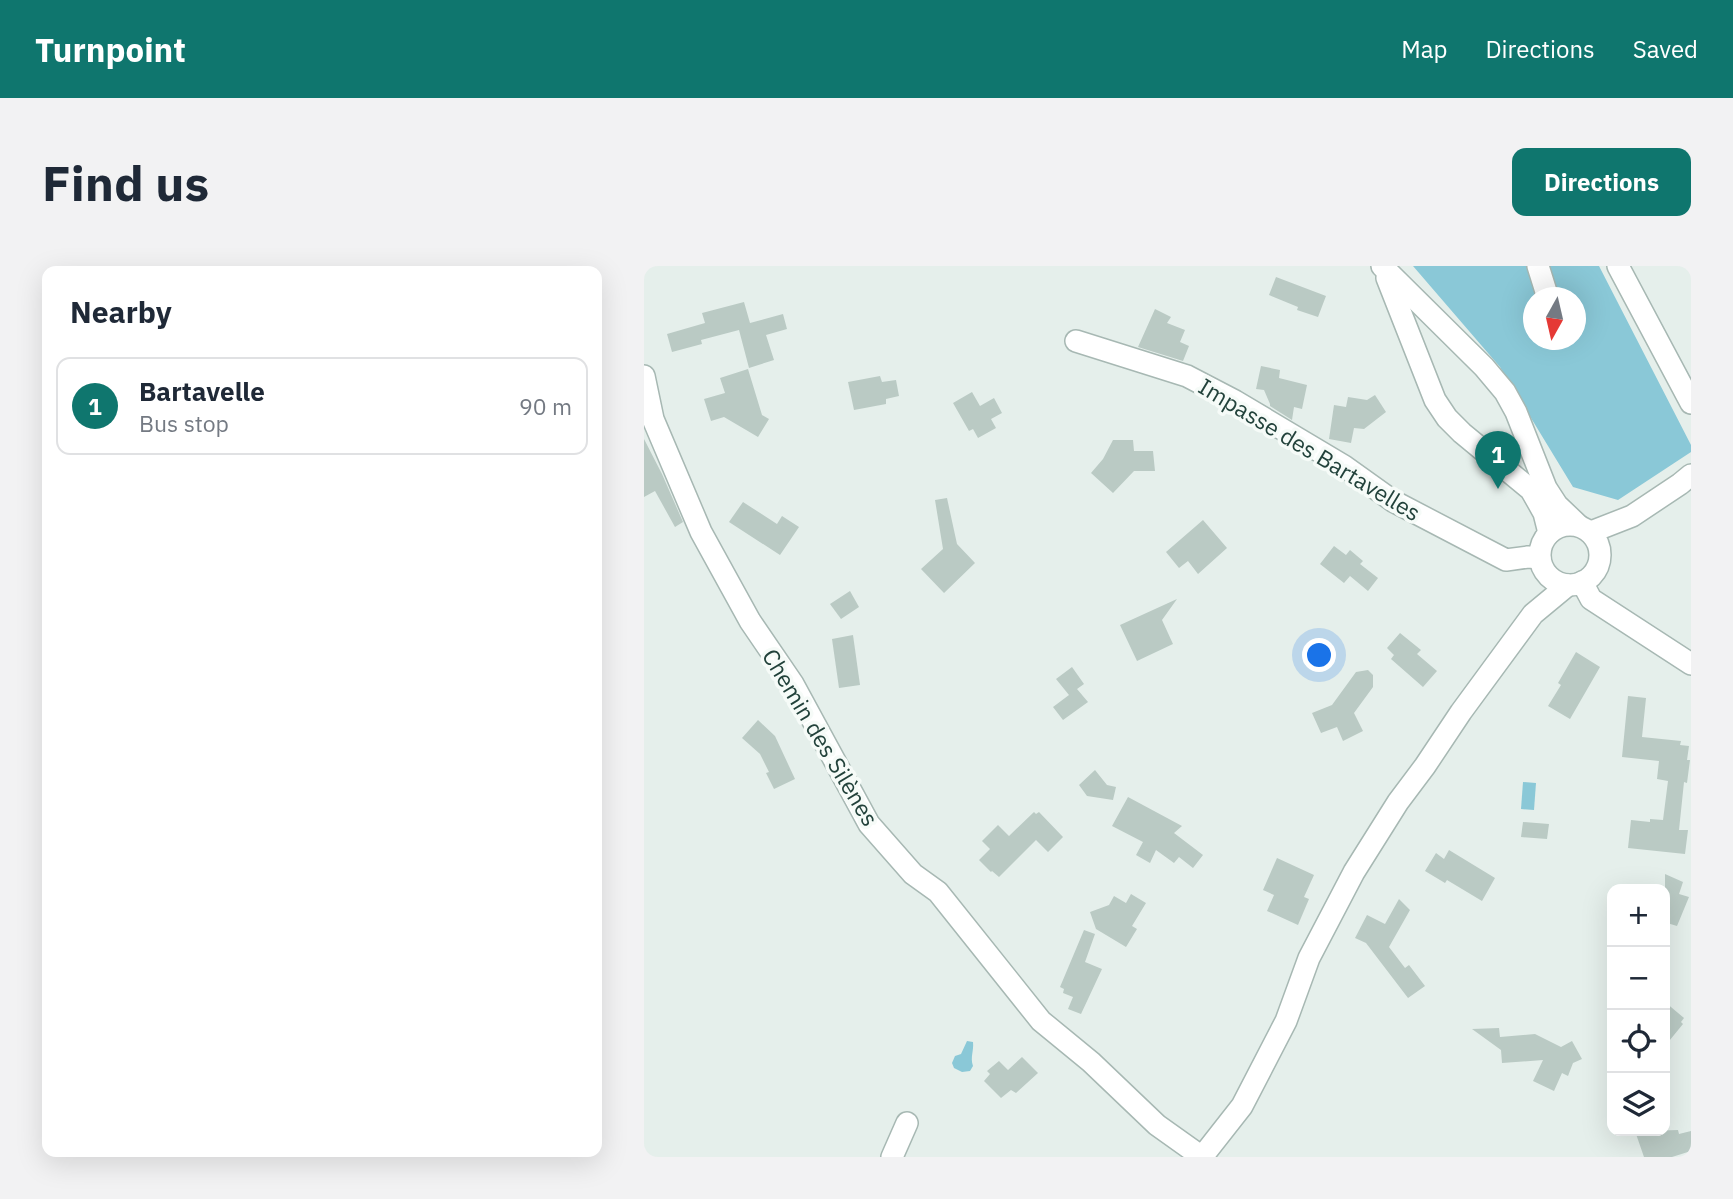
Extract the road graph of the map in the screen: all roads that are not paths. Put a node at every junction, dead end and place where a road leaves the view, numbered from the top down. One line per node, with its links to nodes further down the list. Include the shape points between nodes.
1 (1382, 266): 10 (street, via 1505,392 1546,488); 11 (street, via 1435,400 1462,433 1531,490)
2 (1538, 266): 4 (street)
3 (1618, 266): 7 (street)
4 (1545, 287)
5 (1076, 341): 12 (street, Impasse des Bartavelles, via 1187,376 1344,466 1393,501 1506,560 1528,557)
6 (644, 376): 18 (street, Chemin des Silènes, via 653,419 701,532 750,621 793,684 869,824 913,874 938,892 1041,1021 1157,1125)
7 (1691, 403)
8 (1691, 475): 9 (street)
9 (1632, 516): 10 (street); 13 (street)
10 (1584, 529): 11 (street, via 1568,524); 13 (street, via 1599,545)
11 (1549, 533): 12 (street)
12 (1542, 564): 13 (street, via 1551,578); 14 (street)
13 (1587, 572): 14 (street); 15 (street, via 1623,620)
14 (1533, 614): 18 (street, via 1398,802 1354,872 1308,958 1286,1021 1242,1106)
15 (1691, 664)
16 (908, 1123): 17 (street)
17 (892, 1157)
18 (1202, 1157)

